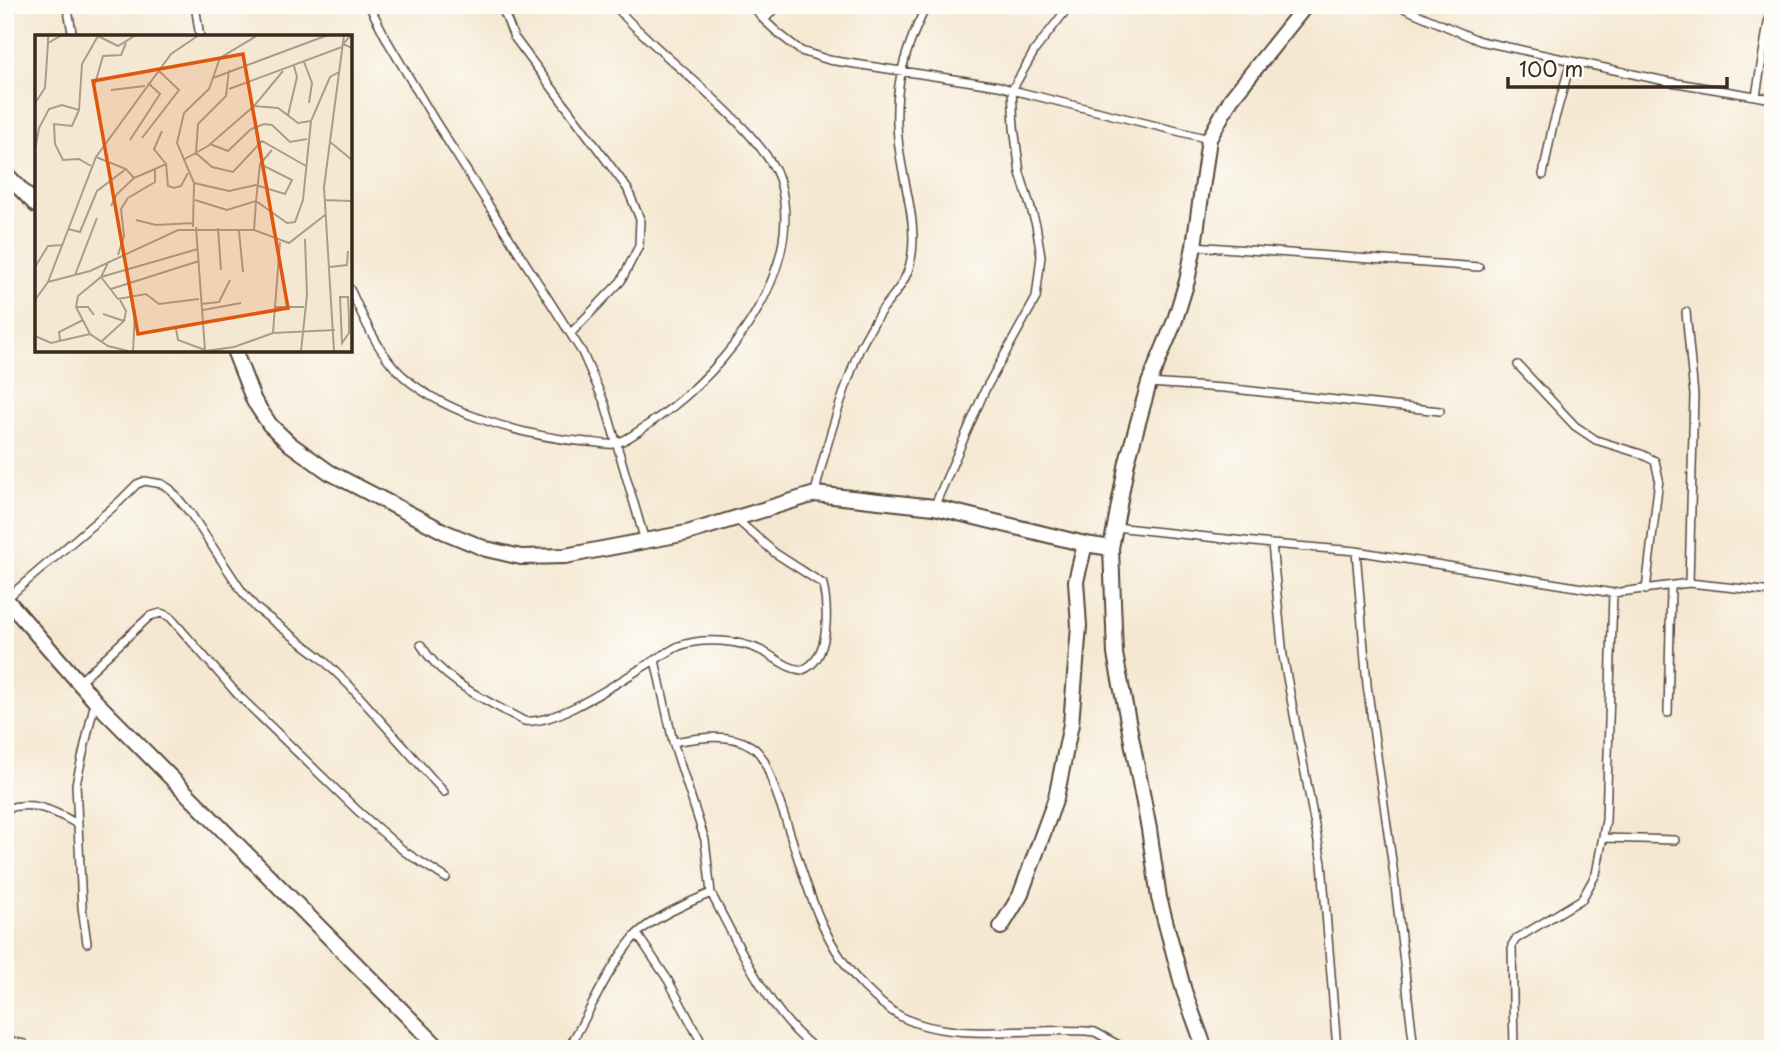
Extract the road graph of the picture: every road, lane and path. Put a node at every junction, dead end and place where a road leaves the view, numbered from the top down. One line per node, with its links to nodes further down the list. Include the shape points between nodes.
1 (68, 5): 14 (lane)
2 (195, 5): 15 (lane)
3 (369, 5): 29 (lane, via 435,121)
4 (501, 5): 29 (lane, via 514,37 626,188 640,219 639,246 621,281)
5 (616, 5): 34 (lane, via 772,160 785,210 783,240 766,294 729,351 683,400)
6 (752, 5): 13 (lane)
7 (778, 5): 13 (lane)
8 (927, 5): 17 (lane)
9 (1070, 5): 18 (lane, via 1035,50)
10 (1306, 5): 21 (street, via 1231,99)
11 (1396, 5): 16 (lane, via 1480,41)
12 (1771, 5): 19 (lane)
13 (764, 20): 17 (lane, via 801,51 829,60)
14 (73, 35)
15 (200, 35)
16 (1572, 61): 19 (lane); 23 (lane)
17 (900, 70): 18 (lane); 35 (lane, via 895,105 910,210 910,264 860,349 823,455)
18 (1012, 90): 21 (lane); 36 (lane, via 1020,173 1041,256 1036,298 985,390)
19 (1756, 96): 20 (lane)
20 (1773, 99)
21 (1209, 139): 25 (street)
22 (5, 173): 24 (street)
23 (1543, 175)
24 (35, 204)
25 (1194, 246): 26 (lane); 32 (street, via 1174,323)
26 (1479, 267)
27 (352, 293): 34 (lane, via 393,366 418,389 498,426 554,439)
28 (1686, 312): 44 (lane, via 1694,394)
29 (571, 333): 34 (lane, via 605,404)
30 (235, 352): 39 (street, via 254,401 290,444 329,472 446,532 521,557 565,556)
31 (1518, 365): 46 (lane, via 1575,426 1596,440 1655,461 1660,479)
32 (1149, 383): 33 (lane); 38 (street)
33 (1440, 411)
34 (615, 444): 39 (lane)
35 (815, 494): 36 (street); 37 (street)
36 (934, 507): 40 (street)
37 (735, 518): 39 (street); 51 (lane, via 775,553 823,584 827,622 815,661 797,670 761,650 738,643 706,642 682,645)
38 (1115, 527): 41 (lane); 42 (street)
39 (645, 541)
40 (1085, 544): 42 (street); 63 (street, via 1076,581 1079,626 1072,724 1058,785 1020,896)
41 (1272, 544): 43 (lane); 75 (lane, via 1283,656 1322,863)
42 (1111, 548): 74 (street, via 1115,653 1159,898)
43 (1356, 551): 48 (lane); 76 (lane, via 1367,685)
44 (1689, 583): 45 (lane); 47 (lane)
45 (1671, 587): 46 (lane); 54 (lane)
46 (1646, 590): 48 (lane)
47 (1773, 592)
48 (1614, 593): 59 (lane)
49 (5, 598): 52 (street); 56 (lane, via 137,484 163,484 191,514 256,608 349,685)
50 (421, 645): 51 (lane, via 463,686 524,721 534,722 586,700)
51 (655, 660): 55 (lane)
52 (78, 682): 53 (street); 61 (lane, via 150,616 166,614 238,695 358,811 405,852)
53 (95, 701): 58 (lane, via 76,784); 69 (street)
54 (1668, 713)
55 (674, 741): 62 (lane, via 705,840); 73 (lane, via 724,738 759,753 828,937 841,961 879,1002 903,1018 935,1027 1086,1031)
56 (444, 792)
57 (5, 809): 58 (lane, via 40,806)
58 (77, 824): 65 (lane)
59 (1604, 838): 60 (lane); 77 (lane, via 1596,874 1582,899 1512,945)
60 (1675, 841)
61 (446, 878)
62 (711, 893): 64 (lane); 72 (lane, via 773,1001 794,1030)
63 (1001, 927)
64 (637, 934): 70 (lane); 71 (lane)
65 (87, 943)
66 (5, 1040): 67 (lane)
67 (24, 1044)
68 (1611, 1047): 78 (lane)
69 (440, 1049)
70 (568, 1049)
71 (705, 1049)
72 (816, 1049)
73 (1126, 1049)
74 (1205, 1049)
75 (1337, 1049)
76 (1414, 1049)
77 (1514, 1049)
78 (1622, 1049)

